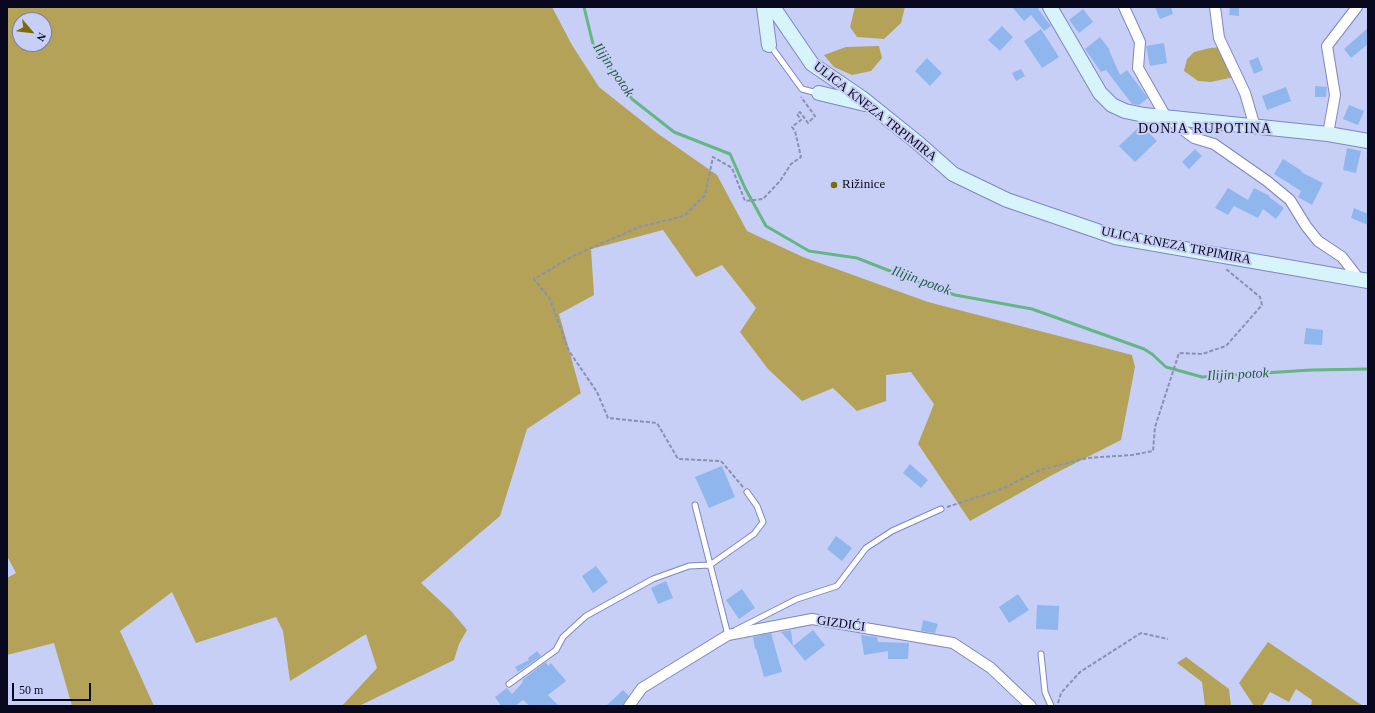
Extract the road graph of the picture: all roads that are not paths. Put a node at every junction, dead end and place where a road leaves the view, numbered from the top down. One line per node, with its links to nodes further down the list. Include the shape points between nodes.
1 (764, 7): 7 (main road)
2 (773, 7): 9 (main road, ULICA KNEZA TRPIMIRA, via 812,64)
3 (1050, 7): 10 (main road, via 1100,93 1112,105 1125,111)
4 (1124, 7): 10 (street, via 1140,42 1138,68)
5 (1215, 7): 11 (street, via 1220,38 1245,93)
6 (1357, 7): 12 (street, via 1327,46 1336,94)
7 (769, 44): 8 (lane, via 802,89)
8 (819, 93): 9 (main road)
9 (872, 106): 14 (main road, ULICA KNEZA TRPIMIRA, via 918,142 953,174 1007,200 1115,237)
10 (1166, 117): 11 (main road); 14 (street, via 1194,138 1214,144 1290,200 1318,241 1342,257)
11 (1255, 127): 12 (main road)
12 (1328, 134): 13 (main road)
13 (1368, 141)
14 (1363, 280)
15 (747, 492): 18 (lane, via 757,506 762,522 754,534)
16 (695, 505): 18 (lane)
17 (941, 509): 19 (lane, via 892,531 866,548 837,586 797,599)
18 (710, 564): 19 (lane); 21 (lane, via 689,566 653,579 586,616 563,637 556,650)
19 (728, 635): 22 (street, GIZDIĆI, via 642,688); 23 (street, GIZDIĆI, via 812,619 953,643 991,668)
20 (1041, 654): 24 (lane, via 1045,692)
21 (509, 684)
22 (629, 706)
23 (1031, 706)
24 (1051, 706)

